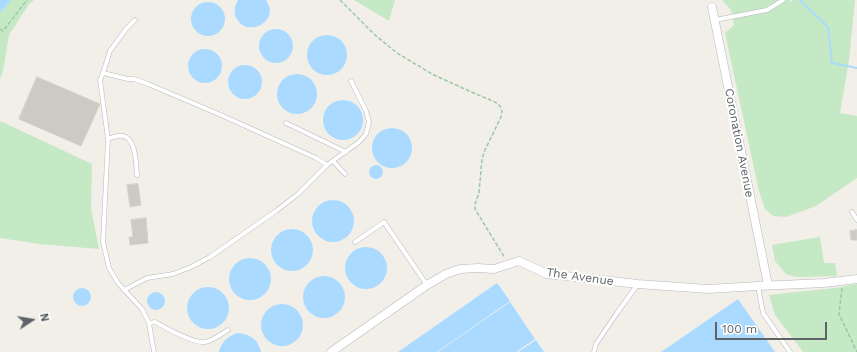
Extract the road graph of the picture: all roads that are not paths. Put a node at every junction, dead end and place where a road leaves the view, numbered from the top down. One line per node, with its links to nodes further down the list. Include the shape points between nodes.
1 (783, 0): 4 (lane, via 768,10)
2 (711, 4): 4 (street, Coronation Avenue)
3 (135, 20): 5 (lane, via 110,52)
4 (714, 20): 20 (street, Coronation Avenue)
5 (103, 73): 8 (lane, via 100,80); 11 (lane, via 148,84 309,154)
6 (351, 81): 9 (lane, via 369,122 366,134)
7 (286, 123): 9 (lane)
8 (108, 138): 13 (lane, via 124,136 130,139); 22 (lane, via 103,242 109,268)
9 (346, 152): 10 (lane)
10 (333, 161): 11 (lane); 12 (lane)
11 (327, 165): 22 (lane, via 276,211 210,257 173,274 147,278)
12 (345, 174)
13 (137, 175)
14 (852, 212): 15 (lane)
15 (857, 220)
16 (355, 242): 19 (lane, via 384,222)
17 (857, 279): 20 (street, The Avenue)
18 (638, 284): 19 (street, The Avenue, via 547,274 519,261 494,269 460,269); 21 (street, The Avenue, via 708,289); 27 (lane, via 596,344)
19 (427, 285): 26 (street, The Avenue)
20 (768, 285): 21 (street, The Avenue)
21 (758, 286): 28 (lane, via 763,313)
22 (124, 290): 23 (lane, via 142,309)
23 (148, 324): 24 (lane, via 155,322 196,341 206,342); 25 (lane)
24 (228, 330)
25 (154, 352)
26 (331, 352)
27 (594, 352)
28 (790, 352)

